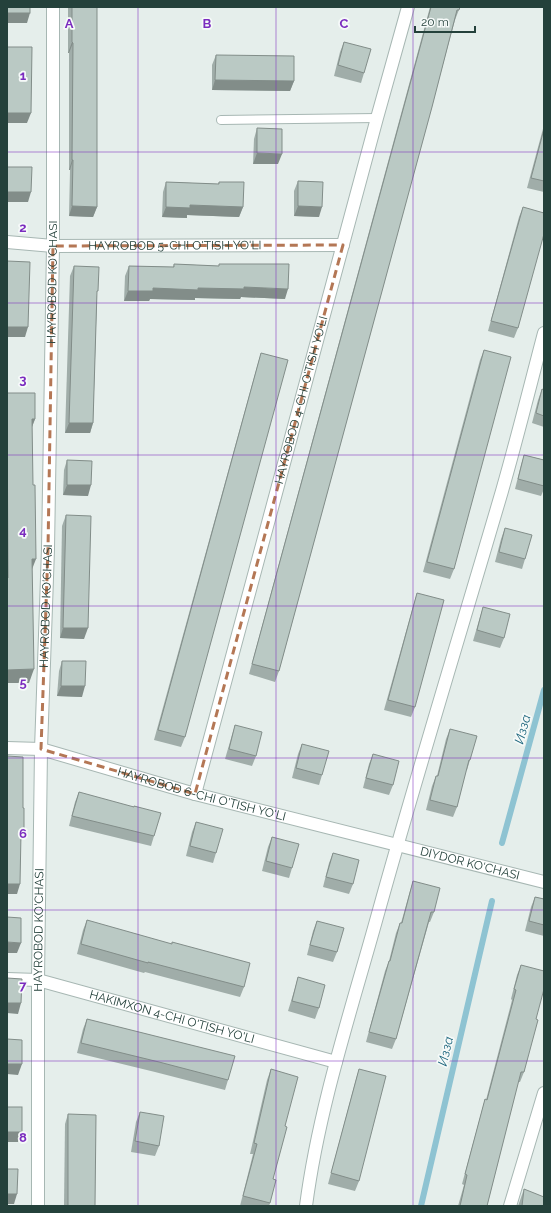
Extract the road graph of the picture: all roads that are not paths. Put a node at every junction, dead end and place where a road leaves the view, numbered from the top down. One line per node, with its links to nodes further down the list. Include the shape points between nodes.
1 (53, 7): 7 (street, HAYROBOD KO'CHASI)
2 (408, 7): 3 (street, HAYROBOD 4-CHI O'TISH YO'LI)
3 (377, 118): 4 (lane); 6 (street, HAYROBOD 4-CHI O'TISH YO'LI)
4 (221, 120)
5 (7, 242): 7 (street, HAYROBOD 5-CHI O'TISH YO'LI)
6 (342, 245): 7 (street, HAYROBOD 5-CHI O'TISH YO'LI); 11 (street, HAYROBOD 4-CHI O'TISH YO'LI)
7 (53, 246): 10 (street, HAYROBOD KO'CHASI, via 48,550)
8 (544, 333): 12 (street, via 502,490)
9 (7, 748): 10 (street, HAYROBOD 6-CHI O'TISH YO'LI)
10 (41, 749): 11 (street, HAYROBOD 6-CHI O'TISH YO'LI); 15 (street, HAYROBOD KO'CHASI)
11 (195, 794): 12 (street, HAYROBOD 6-CHI O'TISH YO'LI)
12 (397, 844): 13 (street, DIYDOR KO'CHASI); 16 (street)
13 (544, 882)
14 (7, 979): 15 (street, HAKIMXON 4-CHI O'TISH YO'LI)
15 (38, 980): 16 (street, HAKIMXON 4-CHI O'TISH YO'LI); 19 (street, HAYROBOD KO'CHASI)
16 (336, 1062): 20 (street)
17 (544, 1093): 18 (street)
18 (542, 1110): 21 (street)
19 (38, 1206)
20 (306, 1206)
21 (510, 1206)

